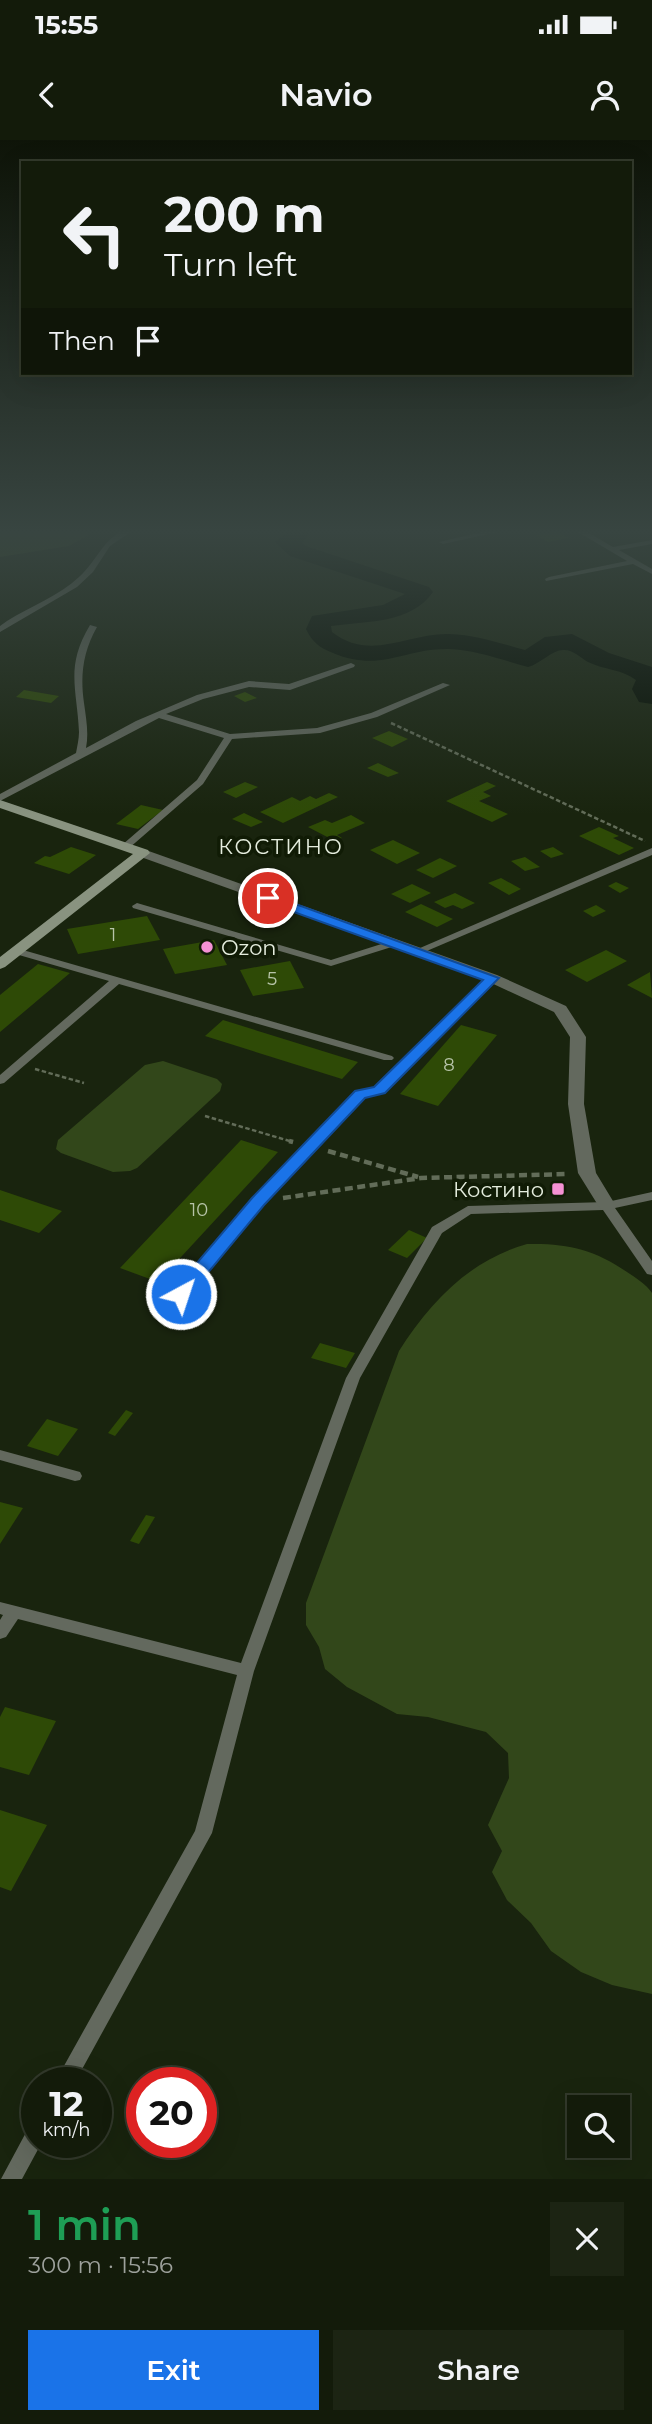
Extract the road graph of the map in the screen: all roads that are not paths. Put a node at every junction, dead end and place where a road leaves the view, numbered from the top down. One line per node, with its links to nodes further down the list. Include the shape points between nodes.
1 (93, 627): 6 (lane, via 82,645 76,679 85,739)
2 (351, 665): 4 (lane, via 290,687 249,684)
3 (446, 685): 5 (lane, via 374,715 317,731)
4 (159, 715): 5 (lane); 6 (lane)
5 (229, 737): 9 (lane, via 200,782)
6 (80, 752): 7 (lane)
7 (0, 797)
8 (0, 804): 9 (street)
9 (125, 847): 11 (street)
10 (652, 851): 15 (lane)
11 (142, 853): 13 (street); 14 (street)
12 (137, 905): 13 (lane, via 331,963)
13 (394, 943): 15 (street)
14 (16, 951): 16 (street); 18 (lane)
15 (418, 951): 17 (street)
16 (0, 964)
17 (492, 978): 22 (street, via 560,1009 578,1037 576,1104 587,1173); 24 (lane, via 379,1090 360,1094 258,1202)
18 (117, 981): 19 (lane); 20 (lane)
19 (388, 1058)
20 (0, 1081)
21 (652, 1196): 22 (lane)
22 (607, 1206): 23 (lane); 29 (lane, via 468,1210 437,1230 353,1378)
23 (652, 1271)
24 (181, 1294)
25 (0, 1455): 26 (lane)
26 (75, 1476)
27 (7, 1610): 28 (lane); 29 (lane)
28 (0, 1633)
29 (246, 1671): 30 (lane, via 203,1833)
30 (73, 2067)
31 (23, 2158): 32 (lane)
32 (11, 2179)

